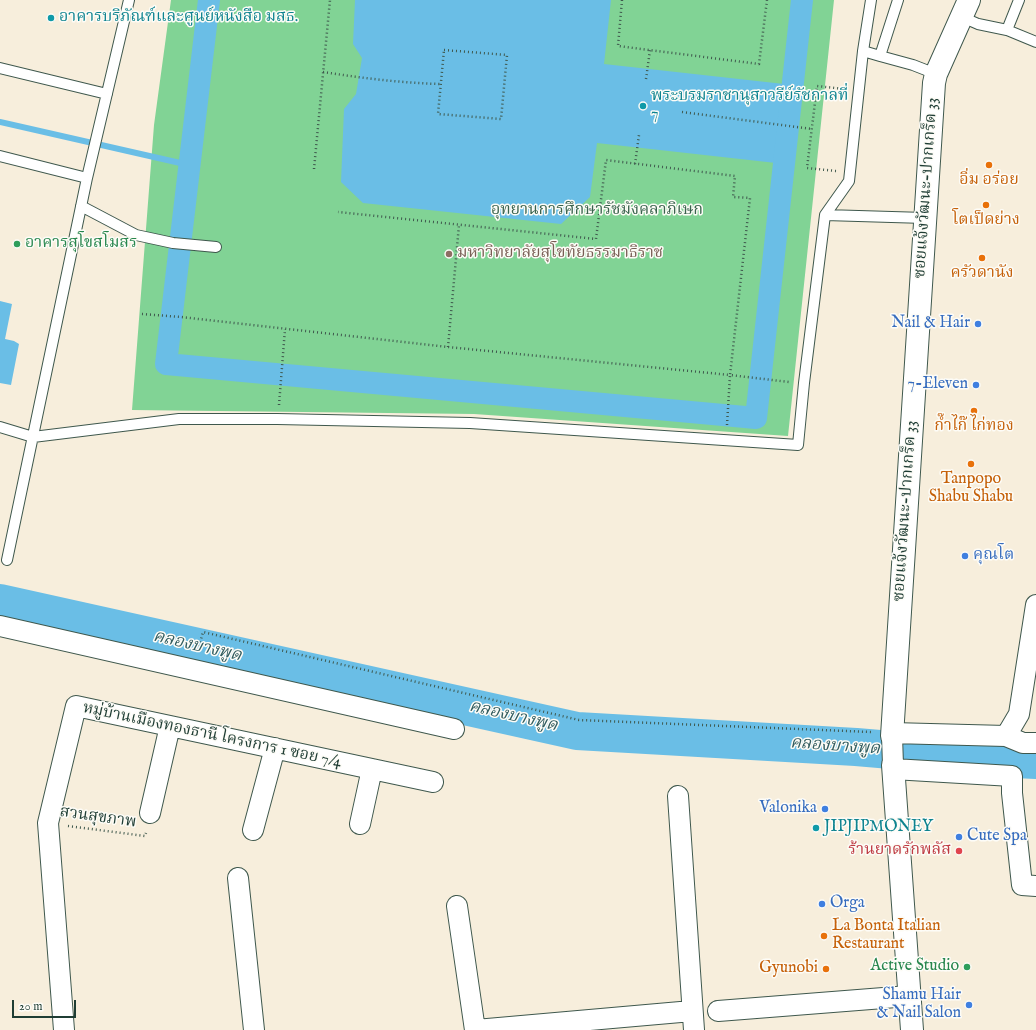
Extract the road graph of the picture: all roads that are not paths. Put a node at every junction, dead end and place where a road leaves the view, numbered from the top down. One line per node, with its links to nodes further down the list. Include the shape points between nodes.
1 (129, 0): 12 (lane)
2 (871, 0): 8 (lane)
3 (898, 0): 9 (lane)
4 (1019, 0): 6 (lane)
5 (966, 8): 6 (lane, via 978,24); 11 (street, ซอยแจ้งวัฒนะ-ปากเกร็ด 33)
6 (1007, 30): 7 (lane)
7 (1036, 42)
8 (863, 51): 9 (lane); 16 (lane, via 850,181)
9 (880, 56): 11 (lane)
10 (0, 68): 12 (lane)
11 (936, 74): 17 (street, ซอยแจ้งวัฒนะ-ปากเกร็ด 33)
12 (107, 94): 14 (lane)
13 (0, 156): 14 (lane)
14 (87, 178): 15 (lane)
15 (81, 206): 18 (lane, via 136,235 173,243); 20 (lane)
16 (825, 215): 17 (lane); 20 (lane, via 798,445 470,423 278,420 179,420)
17 (925, 218): 26 (street, ซอยแจ้งวัฒนะ-ปากเกร็ด 33)
18 (216, 247)
19 (0, 427): 20 (lane)
20 (33, 437): 21 (lane)
21 (7, 560)
22 (1036, 604): 27 (street, via 1019,714)
23 (0, 626): 25 (street)
24 (170, 726): 29 (street, หมู่บ้านเมืองทองธานี โครงการ 1 ซอย 7/4); 34 (street); 43 (street, หมู่บ้านเมืองทองธานี โครงการ 1 ซอย 7/4, via 76,706 48,823)
25 (454, 729)
26 (892, 734): 27 (street); 30 (street, ซอยแจ้งวัฒนะ-ปากเกร็ด 33)
27 (1006, 736): 28 (street, via 1023,743)
28 (1036, 743)
29 (275, 748): 31 (street, หมู่บ้านเมืองทองธานี โครงการ 1 ซอย 7/4); 36 (street)
30 (893, 767): 38 (street, via 1012,776 1022,885); 40 (street, ซอยแจ้งวัฒนะ-ปากเกร็ด 33)
31 (372, 769): 32 (street, หมู่บ้านเมืองทองธานี โครงการ 1 ซอย 7/4); 35 (street)
32 (433, 782)
33 (678, 796): 42 (street)
34 (150, 813)
35 (360, 824)
36 (253, 830)
37 (238, 878): 44 (street)
38 (1036, 886)
39 (457, 906): 45 (street)
40 (909, 996): 41 (street); 46 (street, ซอยแจ้งวัฒนะ-ปากเกร็ด 33)
41 (718, 1011)
42 (693, 1020): 45 (street)
43 (64, 1030)
44 (254, 1030)
45 (476, 1030)
46 (912, 1030)

